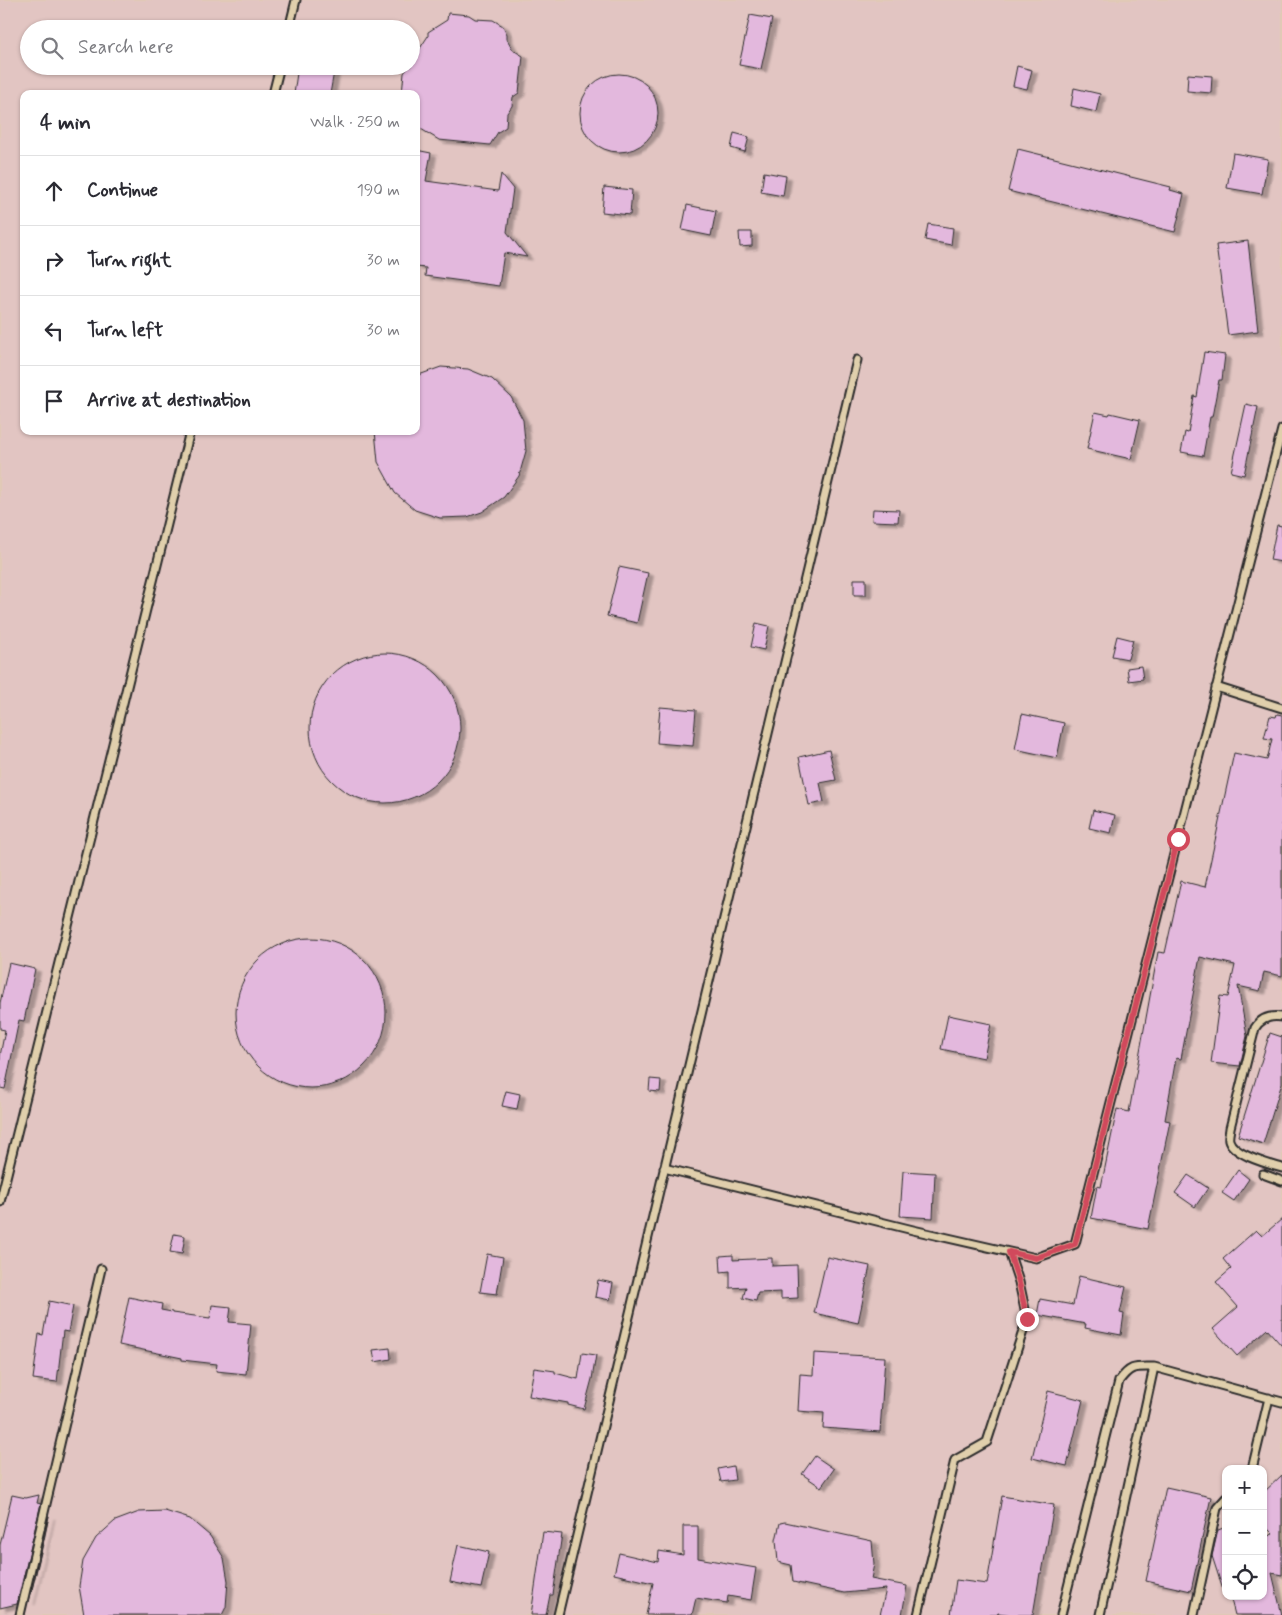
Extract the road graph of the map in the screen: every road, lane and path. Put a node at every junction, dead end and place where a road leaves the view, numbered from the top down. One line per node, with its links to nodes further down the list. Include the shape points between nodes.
1 (296, 0): 2 (lane)
2 (291, 20)
3 (278, 75): 4 (lane)
4 (274, 90)
5 (857, 360): 11 (lane)
6 (1282, 429): 8 (lane)
7 (189, 435): 15 (lane)
8 (1216, 687): 9 (lane); 16 (lane, via 1075,1244 1036,1258)
9 (1282, 708)
10 (1282, 1017): 12 (lane, via 1267,1018 1255,1028 1229,1139 1233,1146 1252,1158)
11 (664, 1168): 16 (lane); 24 (lane)
12 (1282, 1168)
13 (1263, 1174): 14 (lane)
14 (1282, 1180)
15 (0, 1202)
16 (1009, 1252): 25 (lane, via 1027,1319 987,1442 955,1460)
17 (101, 1269): 23 (lane)
18 (1154, 1367): 19 (lane); 26 (lane, via 1127,1370 1119,1381); 27 (lane)
19 (1269, 1398): 20 (lane); 21 (lane)
20 (1282, 1402)
21 (1253, 1465)
22 (1222, 1502): 28 (lane, via 1217,1508)
23 (20, 1615)
24 (558, 1615)
25 (918, 1615)
26 (1061, 1615)
27 (1100, 1615)
28 (1194, 1615)

